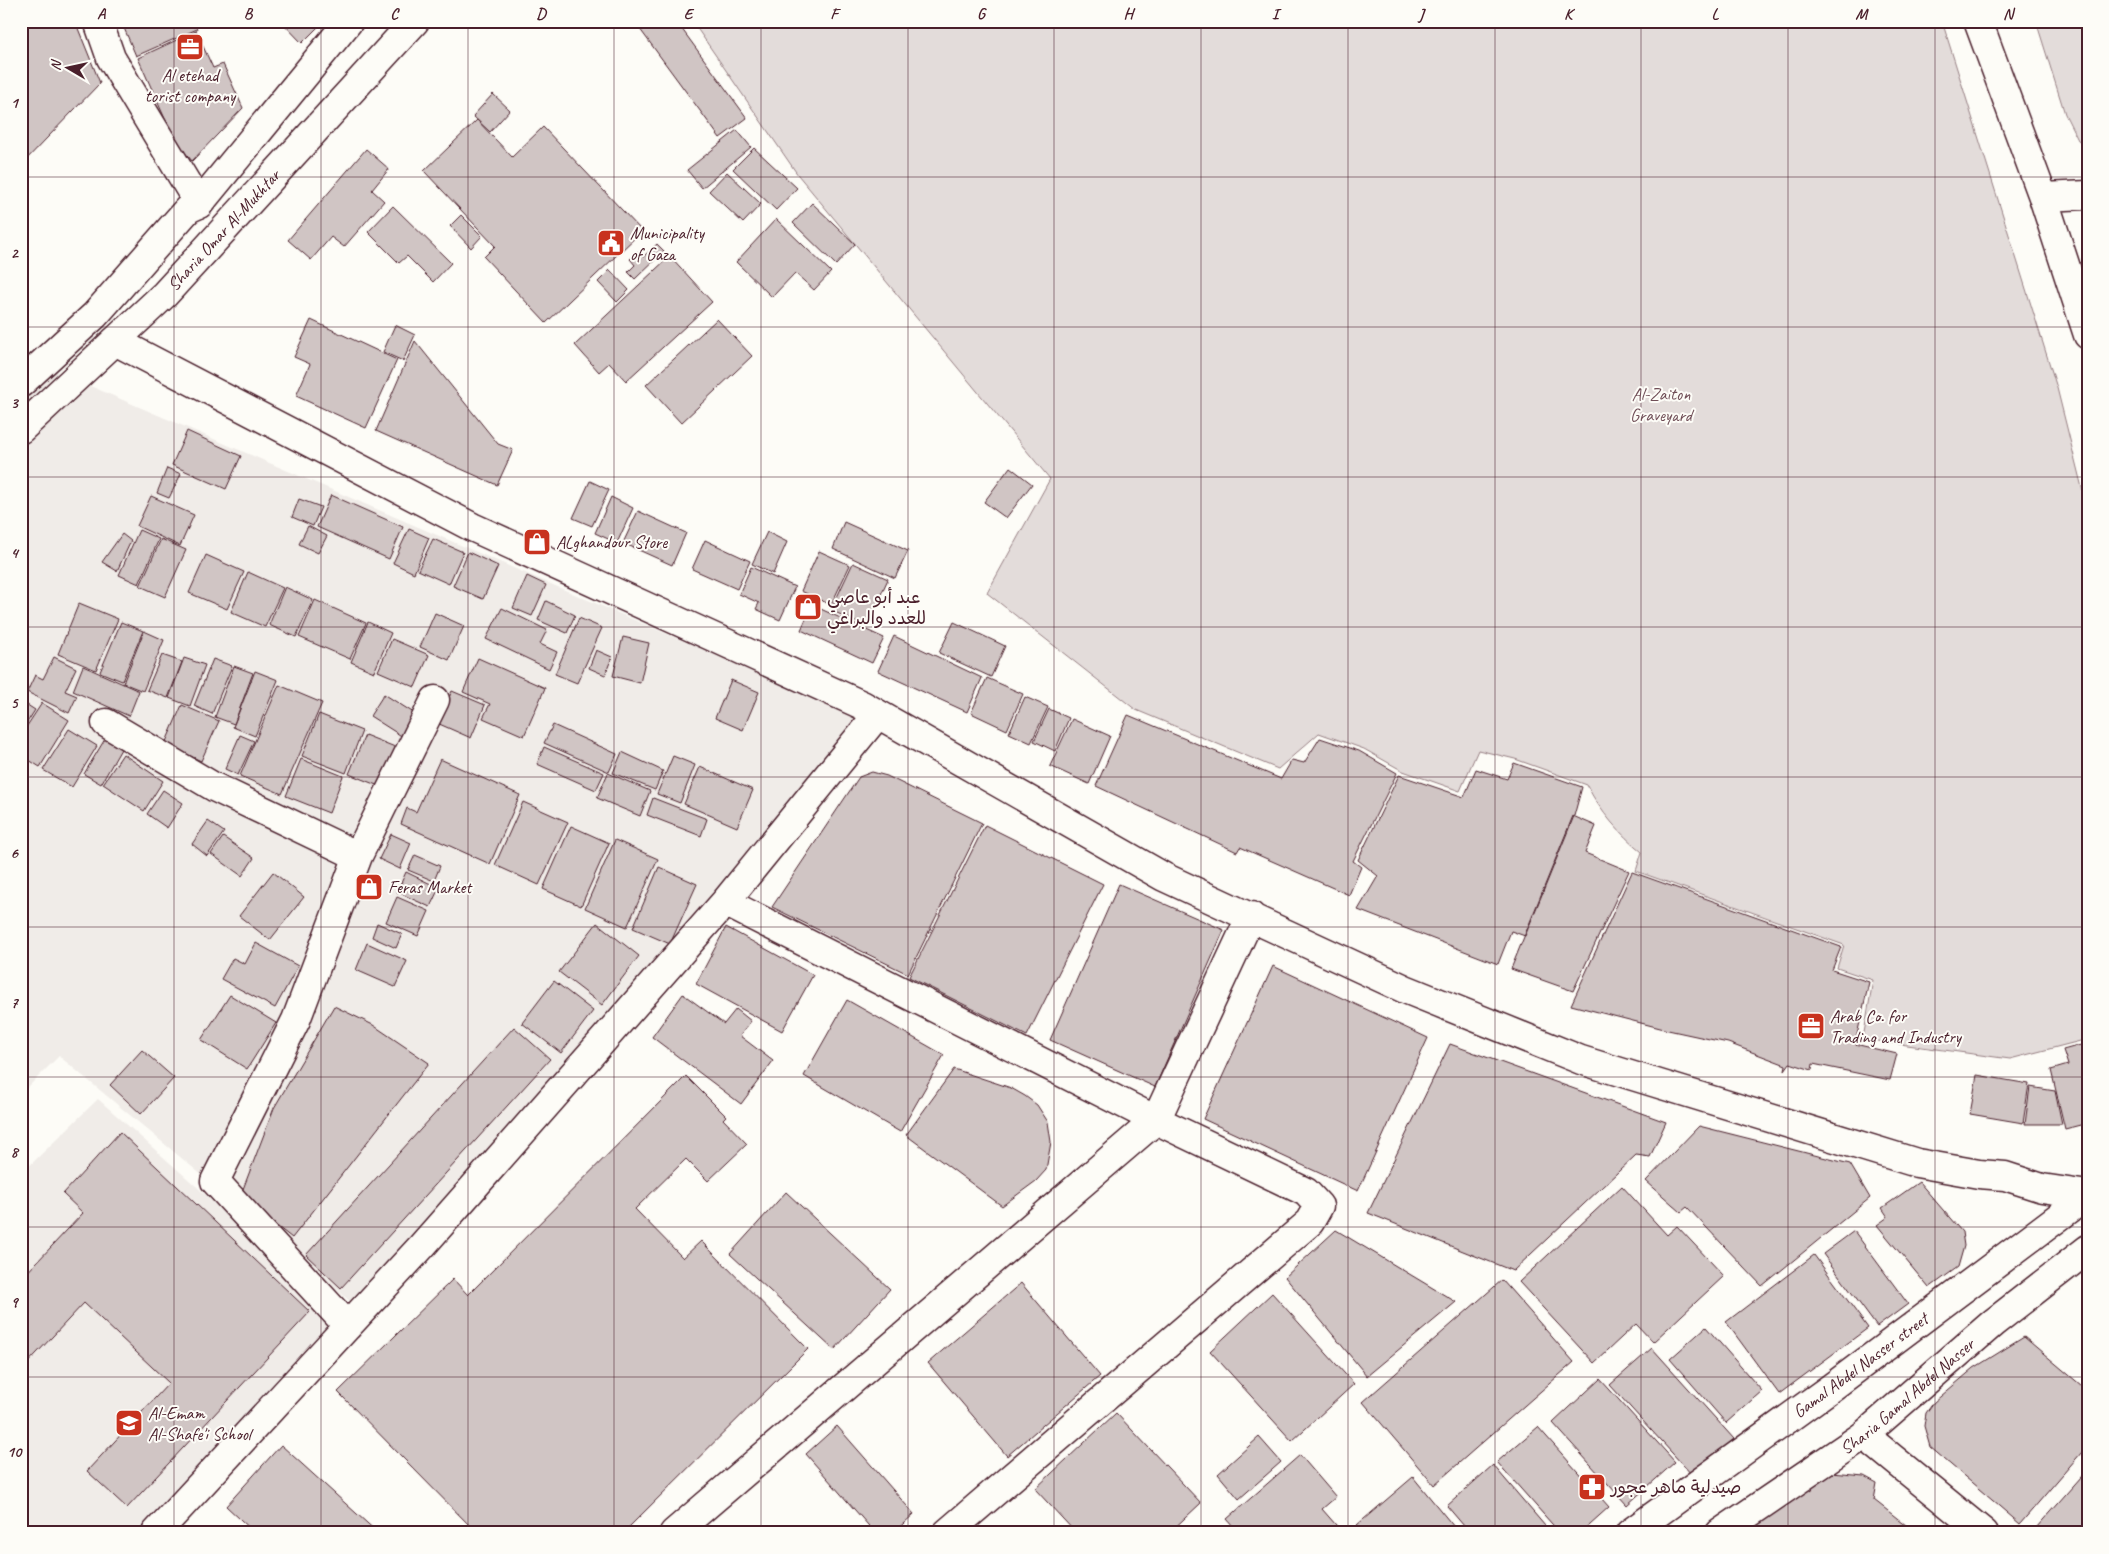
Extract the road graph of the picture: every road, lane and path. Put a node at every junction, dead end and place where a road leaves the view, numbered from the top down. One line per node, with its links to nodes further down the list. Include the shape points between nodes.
1 (98, 21): 7 (street, via 111,58)
2 (349, 21): 7 (street, Sharia Omar Al-Mukhtar)
3 (415, 21): 9 (street, Sharia Omar Al-Mukhtar, via 165,294)
4 (1978, 21): 6 (street)
5 (2088, 195): 6 (street)
6 (2043, 196): 8 (street)
7 (199, 204): 10 (street, Sharia Omar Al-Mukhtar, via 188,209 95,315)
8 (2088, 335)
9 (115, 341): 11 (street, Sharia Omar Al-Mukhtar); 13 (street, via 472,527)
10 (21, 383)
11 (21, 429)
12 (435, 700): 15 (street)
13 (878, 714): 16 (street); 17 (street, via 1164,877)
14 (106, 723): 15 (street, via 214,787)
15 (358, 856): 21 (street, via 296,1020 215,1181)
16 (726, 902): 18 (street); 21 (street)
17 (1251, 916): 18 (street); 19 (street, via 1405,989 1581,1060 1918,1163 2005,1176 2042,1188)
18 (1156, 1120): 24 (street); 25 (street, via 1306,1192 1318,1206 1310,1222)
19 (2088, 1195): 26 (street, Gamal Abdel Nasser street)
20 (2088, 1249): 22 (street, Sharia Gamal Abdel Nasser, via 1993,1324)
21 (348, 1326): 23 (street)
22 (1864, 1435): 27 (street, Sharia Gamal Abdel Nasser); 28 (street)
23 (156, 1533)
24 (674, 1533)
25 (947, 1533)
26 (1630, 1533)
27 (1720, 1533)
28 (1984, 1533)

